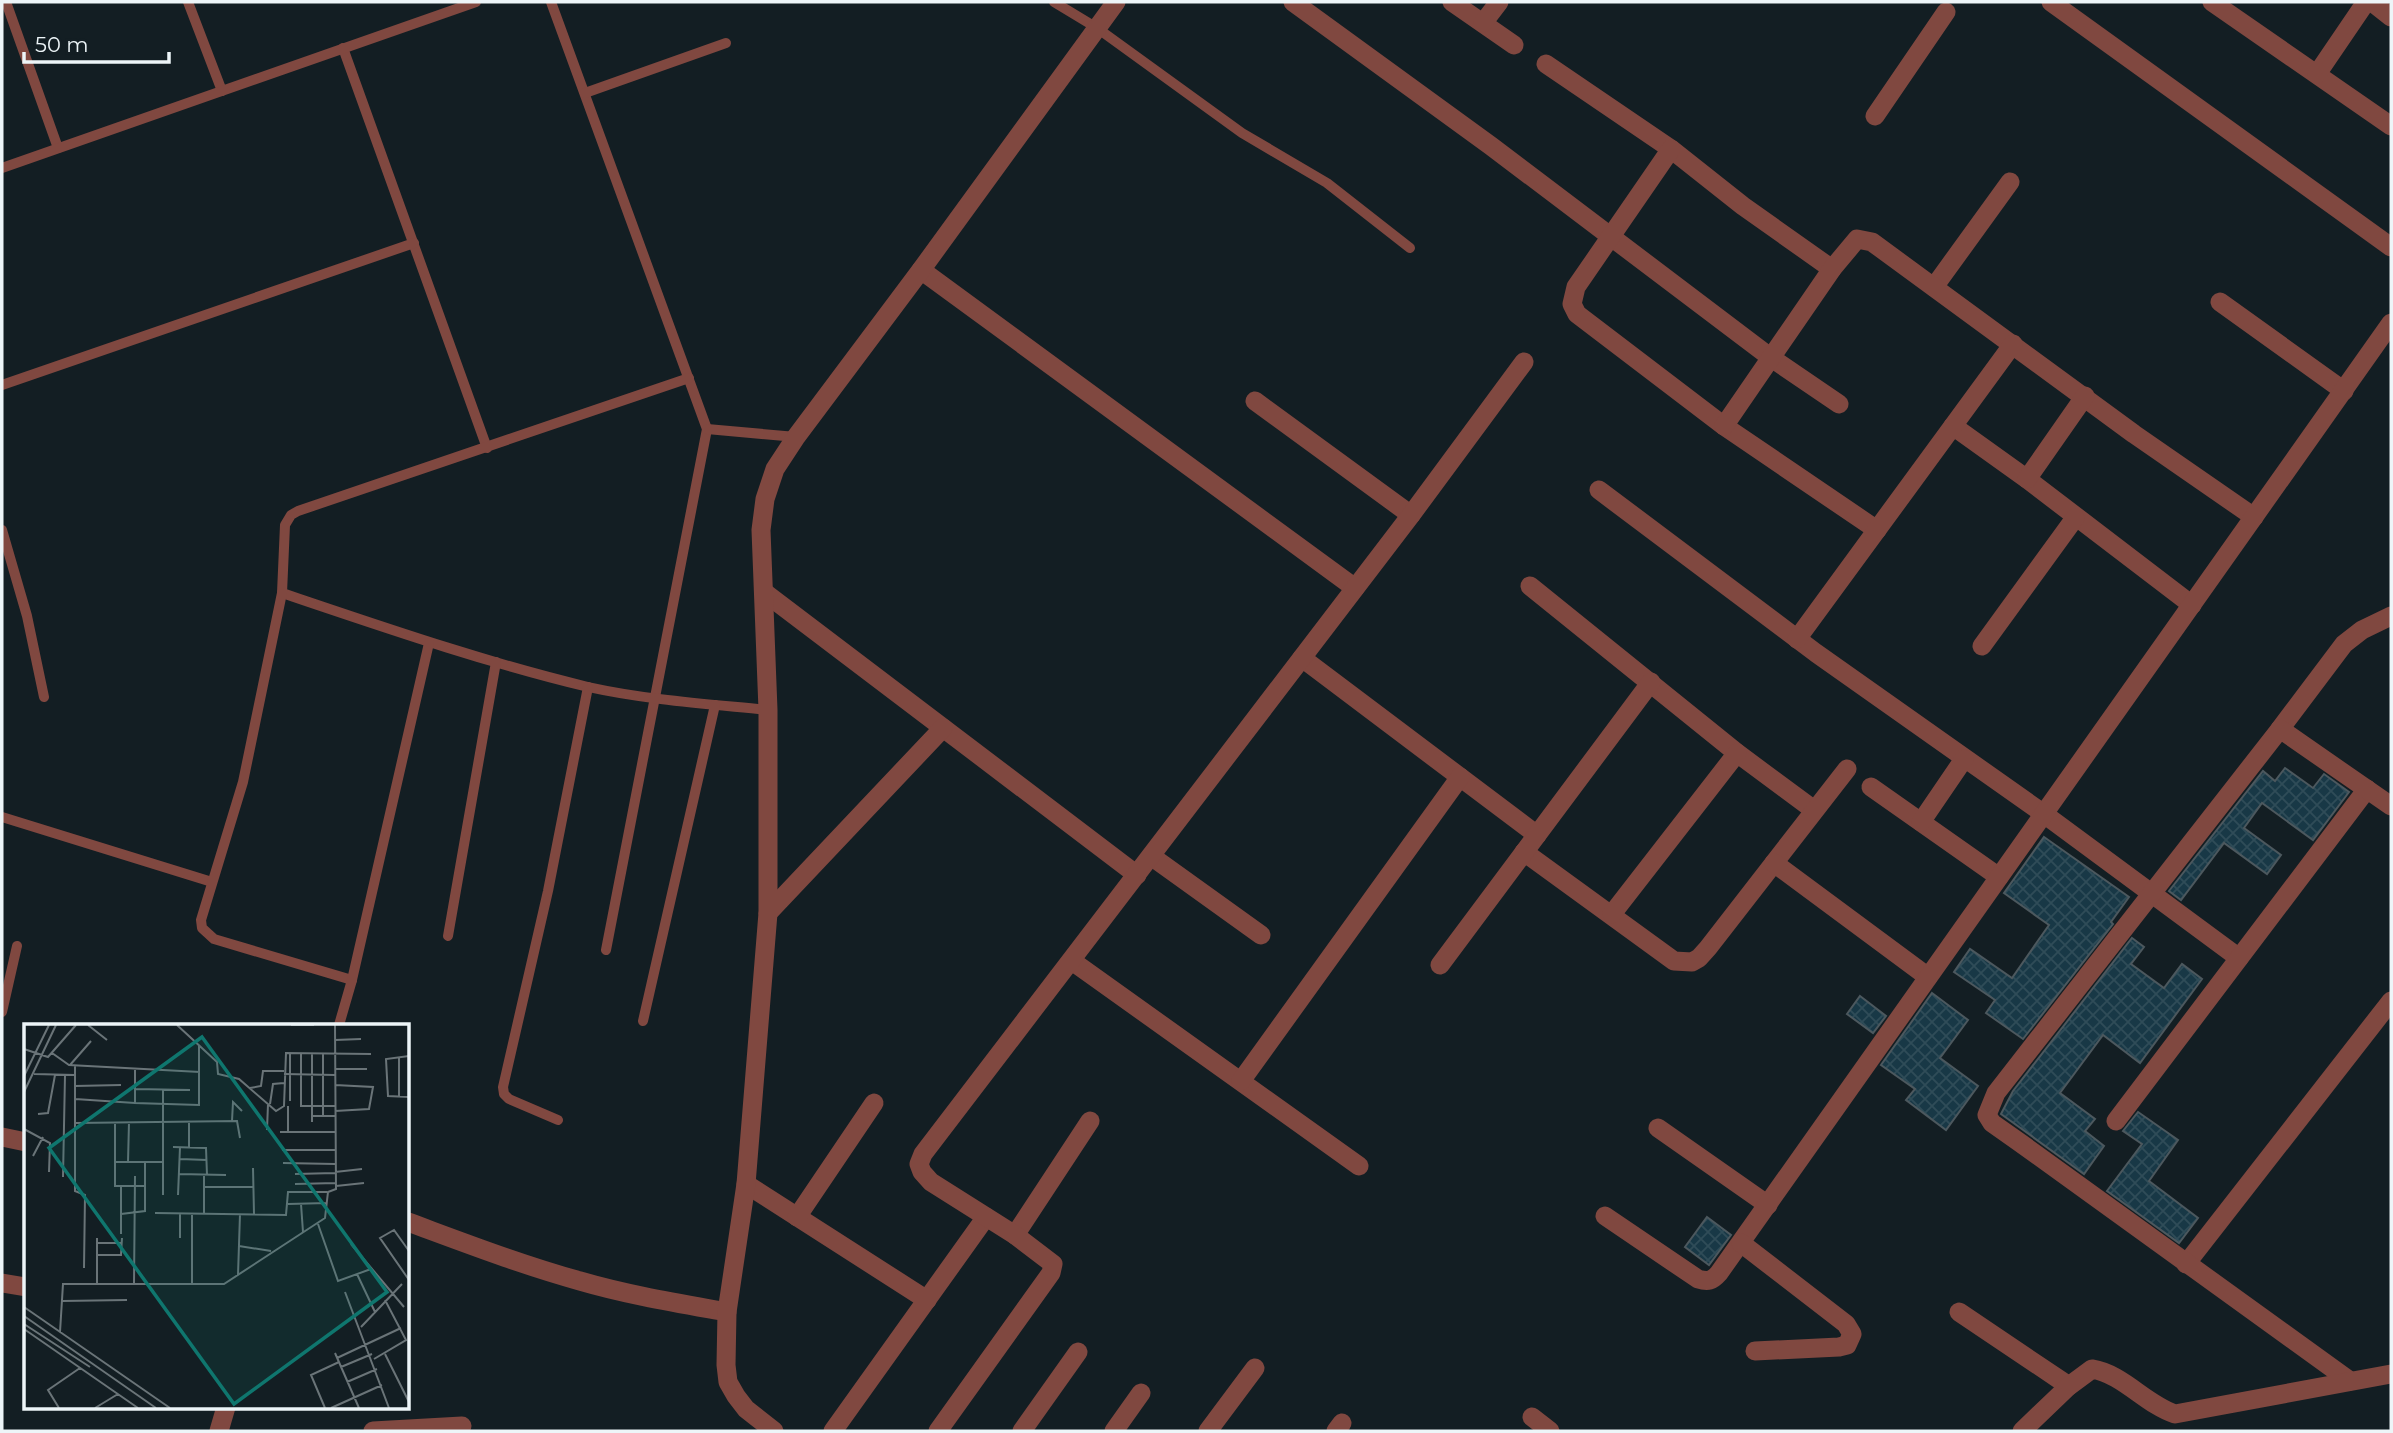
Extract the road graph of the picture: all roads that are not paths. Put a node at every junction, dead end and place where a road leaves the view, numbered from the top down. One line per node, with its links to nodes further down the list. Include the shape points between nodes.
1 (6, 2): 26 (lane)
2 (188, 2): 22 (lane)
3 (476, 2): 19 (lane)
4 (551, 2): 23 (lane)
5 (1054, 2): 16 (lane)
6 (1116, 2): 16 (street)
7 (1293, 2): 30 (street)
8 (1452, 2): 15 (street)
9 (1499, 2): 15 (street)
10 (2051, 2): 32 (street)
11 (2212, 2): 21 (street)
12 (2369, 2): 14 (street); 21 (street)
13 (1943, 5): 24 (street)
14 (2391, 17)
15 (1483, 23): 18 (street)
16 (1097, 28): 33 (lane, via 1242,132 1327,183); 35 (street)
17 (726, 43): 23 (lane)
18 (1514, 45)
19 (343, 48): 22 (lane); 31 (lane)
20 (1546, 64): 27 (street)
21 (2317, 74): 25 (street)
22 (222, 91): 26 (lane)
23 (584, 93): 42 (lane)
24 (1875, 116)
25 (2391, 126)
26 (58, 148): 28 (lane)
27 (1671, 149): 30 (street); 34 (street)
28 (2, 168)
29 (2010, 182): 36 (street)
30 (1612, 236): 40 (street); 48 (street, via 1576,286 1572,304 1577,314)
31 (414, 243): 43 (lane); 52 (lane)
32 (2391, 247)
33 (1410, 248)
34 (1832, 269): 36 (street, via 1857,239 1864,239); 40 (street)
35 (921, 270): 51 (street); 61 (street)
36 (1934, 288): 39 (street)
37 (2220, 302): 44 (street)
38 (2391, 323): 44 (street)
39 (2013, 344): 45 (street); 49 (street)
40 (1770, 357): 47 (street); 48 (street)
41 (1524, 362): 55 (street)
42 (689, 378): 50 (lane); 52 (lane)
43 (2, 385)
44 (2344, 391): 57 (street)
45 (2085, 396): 53 (street); 57 (street)
46 (1255, 401): 55 (street)
47 (1839, 404)
48 (1724, 426): 59 (street)
49 (1953, 426): 53 (street); 59 (street)
50 (707, 429): 51 (lane); 74 (lane)
51 (796, 437): 62 (street, via 775,469 765,499 761,530)
52 (487, 448): 63 (lane, via 291,515 282,541)
53 (2027, 479): 56 (street)
54 (1600, 490): 66 (street)
55 (1411, 514): 61 (street)
56 (2075, 517): 64 (street); 68 (street)
57 (2254, 517): 64 (street)
58 (2, 530): 73 (lane)
59 (1877, 530): 66 (street)
60 (1530, 586): 71 (street)
61 (1355, 588): 69 (street)
62 (764, 592): 76 (street); 77 (street)
63 (282, 593): 67 (lane); 96 (lane, via 243,782)
64 (2192, 605): 87 (street)
65 (2391, 616): 78 (street, via 2344,644)
66 (1797, 639): 80 (street)
67 (429, 643): 70 (lane); 108 (lane)
68 (1982, 646)
69 (1302, 658): 82 (street); 92 (street)
70 (496, 662): 72 (lane); 101 (lane)
71 (1651, 682): 79 (street); 90 (street)
72 (588, 687): 74 (lane); 115 (lane, via 503,1087 509,1099)
73 (44, 696)
74 (654, 699): 75 (lane); 103 (lane)
75 (715, 705): 76 (lane); 111 (lane)
76 (768, 710): 98 (street)
77 (943, 728): 94 (street); 98 (street)
78 (2280, 729): 84 (street); 97 (street)
79 (1737, 753): 86 (street); 99 (street)
80 (1964, 759): 87 (street); 89 (street)
81 (1847, 769): 86 (street)
82 (1461, 777): 90 (street); 113 (street)
83 (1871, 787): 89 (street)
84 (2367, 789): 85 (street); 104 (street)
85 (2391, 806)
86 (1814, 810): 93 (street)
87 (2044, 814): 95 (street); 97 (street)
88 (2, 817): 96 (lane)
89 (1921, 822): 95 (street)
90 (1537, 835): 91 (street)
91 (1524, 852): 99 (street); 106 (street)
92 (1152, 856): 94 (street); 100 (street)
93 (1774, 863): 99 (street, via 1708,948 1692,961 1674,961); 107 (street)
94 (1137, 875): 105 (street)
95 (1999, 877): 107 (street)
96 (212, 882): 108 (lane, via 201,920 202,928 214,939)
97 (2150, 894): 104 (street); 130 (street, via 1996,1093 1987,1115)
98 (768, 913): 122 (street)
99 (1612, 914)
100 (1261, 934)
101 (448, 936)
102 (17, 946): 110 (lane)
103 (606, 950)
104 (2239, 958): 117 (street)
105 (1072, 961): 113 (street); 126 (street, via 928,1146 919,1164 932,1182)
106 (1440, 965)
107 (1928, 978): 123 (street)
108 (352, 980): 112 (lane)
109 (2391, 1001): 130 (street)
110 (2, 1012)
111 (643, 1021)
112 (339, 1024)
113 (1241, 1081): 121 (street)
114 (874, 1103): 125 (street)
115 (558, 1120)
116 (1090, 1121): 128 (street)
117 (2116, 1121)
118 (1658, 1128): 123 (street)
119 (2, 1137): 120 (street)
120 (24, 1142)
121 (1359, 1166)
122 (746, 1184): 125 (street); 134 (street)
123 (1768, 1205): 129 (street)
124 (1605, 1216): 129 (street, via 1706,1282 1719,1273)
125 (797, 1217): 133 (street)
126 (986, 1217): 128 (street); 133 (street)
127 (410, 1223): 134 (street, via 580,1281)
128 (1015, 1235): 150 (street, via 1044,1255 1053,1270)
129 (1741, 1242): 136 (street, via 1846,1324 1852,1334 1847,1345 1839,1347)
130 (2186, 1264): 140 (street)
131 (2, 1283): 132 (street)
132 (24, 1287)
133 (927, 1300): 149 (street)
134 (727, 1312): 148 (street, via 728,1382 746,1409)
135 (1959, 1312): 141 (street)
136 (1755, 1351)
137 (1078, 1352): 151 (street)
138 (1255, 1368): 153 (street)
139 (2391, 1374): 140 (street)
140 (2350, 1381): 141 (street, via 2175,1414 2104,1371 2092,1369)
141 (2070, 1386): 155 (street)
142 (1141, 1393): 152 (street)
143 (226, 1408): 146 (street)
144 (1532, 1417): 154 (street)
145 (463, 1426): 147 (street)
146 (219, 1431)
147 (373, 1431)
148 (774, 1431)
149 (833, 1431)
150 (938, 1431)
151 (1023, 1431)
152 (1114, 1431)
153 (1208, 1431)
154 (1549, 1431)
155 (2022, 1431)

